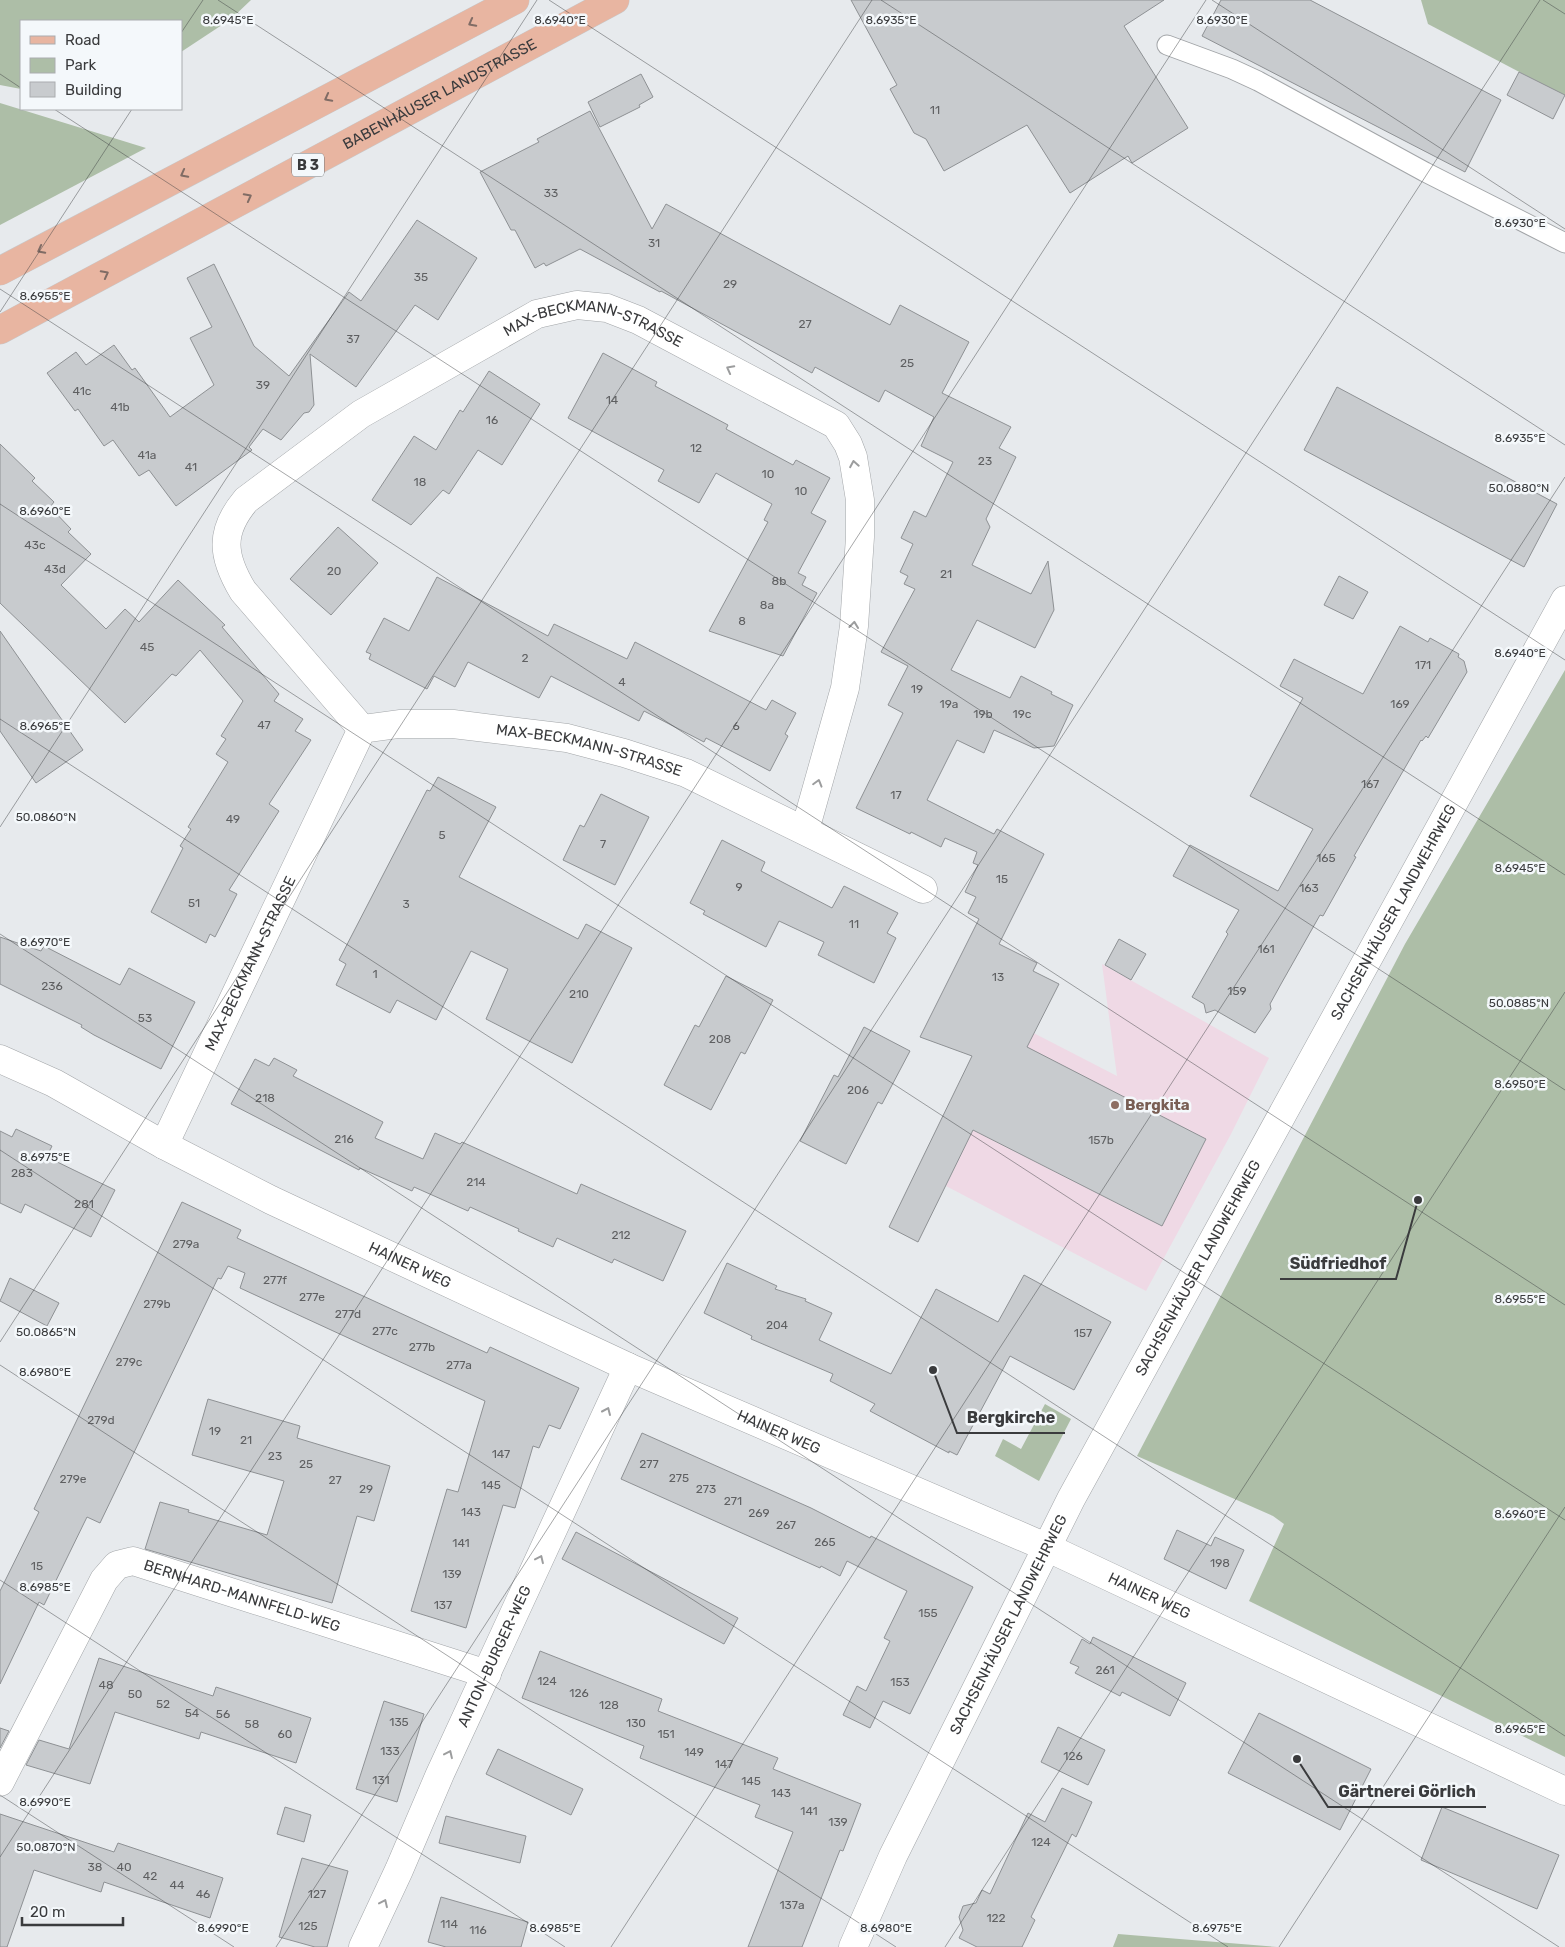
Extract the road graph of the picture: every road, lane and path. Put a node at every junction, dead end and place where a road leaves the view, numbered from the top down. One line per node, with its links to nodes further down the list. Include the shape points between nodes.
1 (515, 0): 5 (main road, one-way to 5)
2 (615, 0): 6 (main road, BABENHÄUSER LANDSTRASSE / B 3, one-way to 2)
3 (1167, 44): 4 (lane, via 1258,81 1425,172)
4 (1565, 243)
5 (0, 271)
6 (0, 330)
7 (1565, 600): 14 (street, SACHSENHÄUSER LANDWEHRWEG)
8 (362, 729): 9 (street, MAX-BECKMANN-STRASSE, via 400,724 453,724 567,738 624,752 686,773); 9 (street, MAX-BECKMANN-STRASSE, one-way to 8, via 845,688 854,626 860,500 853,457 836,425 638,320 607,308 577,305 537,314 361,414 246,500 237,511 226,539 227,558 233,574 243,591); 12 (street, MAX-BECKMANN-STRASSE)
9 (805, 830): 10 (street, MAX-BECKMANN-STRASSE)
10 (923, 889)
11 (0, 1059): 12 (street, HAINER WEG, via 54,1083)
12 (164, 1144): 13 (street, HAINER WEG, via 271,1200)
13 (628, 1367): 14 (street, HAINER WEG); 15 (street, ANTON-BURGER-WEG, one-way to 13)
14 (1046, 1546): 17 (street, HAINER WEG); 19 (street, SACHSENHÄUSER LANDWEHRWEG, via 894,1856)
15 (487, 1674): 16 (street, BERNHARD-MANNFELD-WEG, via 133,1561 116,1565 104,1580); 18 (street, ANTON-BURGER-WEG, one-way to 15)
16 (0, 1782)
17 (1565, 1791)
18 (363, 1947)
19 (853, 1947)

